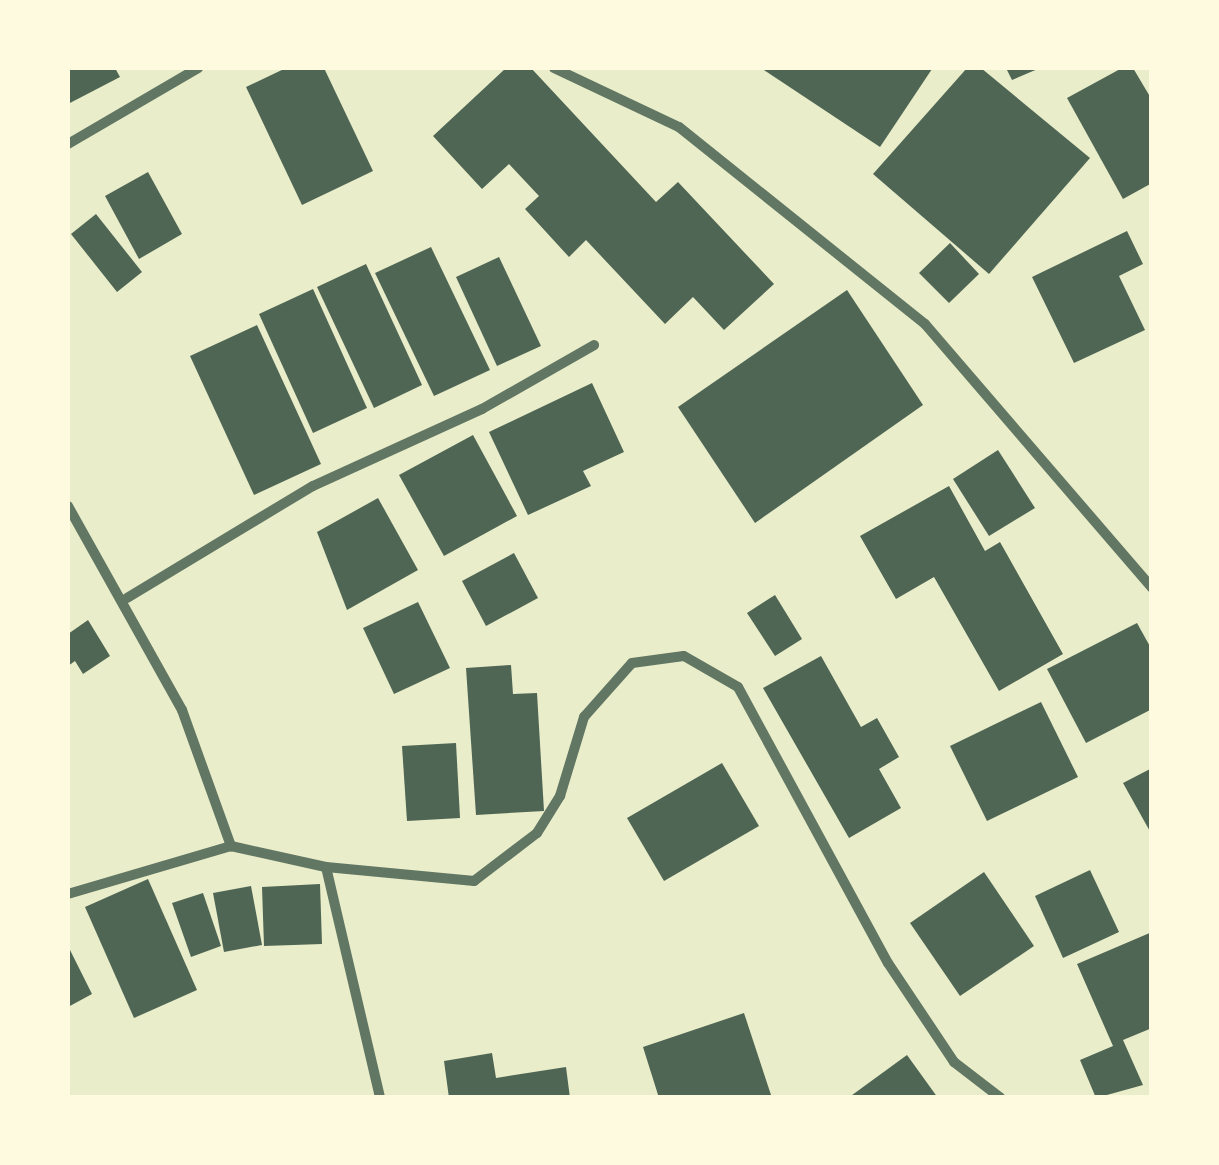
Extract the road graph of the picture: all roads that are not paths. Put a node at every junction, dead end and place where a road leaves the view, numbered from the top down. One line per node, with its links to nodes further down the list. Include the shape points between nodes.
1 (198, 68): 3 (street)
2 (554, 68): 6 (street, via 679,127 925,324)
3 (68, 144)
4 (594, 345): 7 (street, via 482,409 312,486)
5 (68, 506): 7 (street)
6 (1152, 588)
7 (127, 598): 8 (street, via 132,626 182,710)
8 (231, 846): 9 (street); 10 (street)
9 (326, 866): 11 (street); 12 (street, via 474,881 537,833 560,796 584,717 632,663 684,656 738,687 888,963 954,1062)
10 (68, 894)
11 (380, 1098)
12 (1001, 1098)

